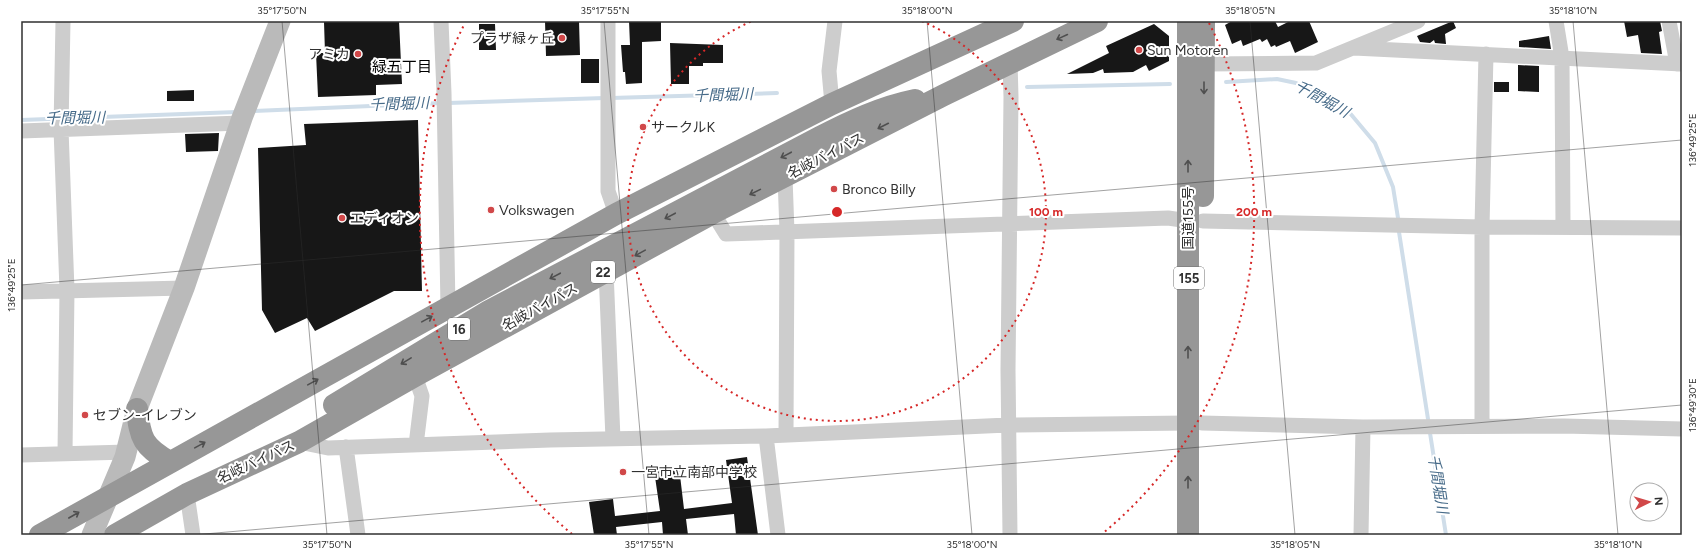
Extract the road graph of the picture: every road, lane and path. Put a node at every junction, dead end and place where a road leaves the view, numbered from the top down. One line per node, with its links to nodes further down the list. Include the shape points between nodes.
1 (64, 21): 22 (street)
2 (280, 21): 21 (street)
3 (441, 21): 37 (street)
4 (608, 21): 26 (street, via 608,191)
5 (835, 21): 20 (street, via 829,71)
6 (1013, 21): 20 (highway)
7 (1097, 21): 16 (highway, 名岐バイパス / 22, one-way to 16)
8 (1188, 21): 27 (highway, 国道155号 / 155, one-way to 8)
9 (1204, 21): 17 (highway, 国道155号 / 155)
10 (1418, 21): 13 (street)
11 (1556, 21): 15 (street)
12 (1669, 21): 18 (street)
13 (1354, 48): 14 (street); 17 (street, via 1316,63)
14 (1486, 54): 15 (street); 29 (street)
15 (1562, 58): 18 (street); 30 (street)
16 (1010, 62): 19 (highway, 名岐バイパス / 22); 28 (street)
17 (1204, 64): 27 (highway, 国道155号 / 155, one-way to 27)
18 (1679, 64)
19 (944, 95): 24 (highway, 名岐バイパス / 22, one-way to 24); 59 (highway, 16, one-way to 59, via 891,105 860,117 488,311 287,434)
20 (832, 104): 26 (highway)
21 (244, 115): 22 (street); 34 (street)
22 (61, 122): 23 (street); 35 (street)
23 (21, 131)
24 (785, 177): 25 (highway, 名岐バイパス / 22, one-way to 25); 32 (street)
25 (713, 213): 32 (street, via 726,234); 33 (highway, 名岐バイパス / 22, one-way to 33)
26 (616, 214): 37 (highway)
27 (1196, 221): 28 (street, via 1168,218); 29 (street); 40 (highway, 国道155号 / 155)
28 (1010, 224): 32 (street); 41 (street)
29 (1482, 227): 30 (street); 42 (street)
30 (1563, 227): 31 (street)
31 (1682, 228)
32 (787, 232): 45 (street)
33 (606, 271): 38 (highway, 名岐バイパス / 22); 47 (street)
34 (184, 288): 35 (street); 39 (street)
35 (67, 290): 36 (street); 52 (street)
36 (21, 292)
37 (448, 307): 54 (highway, one-way to 37)
38 (415, 376): 48 (highway, 名岐バイパス / 22); 49 (street, via 422,396)
39 (137, 408): 51 (street); 54 (highway, via 140,433 148,447)
40 (1195, 423): 41 (street); 43 (street); 65 (highway, 国道155号 / 155, one-way to 40); 66 (highway, 国道155号 / 155)
41 (1008, 425): 45 (street); 64 (street)
42 (1482, 426): 43 (street); 44 (street)
43 (1363, 427): 67 (street)
44 (1682, 429)
45 (786, 435): 46 (street)
46 (766, 436): 47 (street); 63 (street)
47 (613, 439): 49 (street)
48 (299, 442): 50 (street, via 328,448); 55 (highway, 名岐バイパス / 22)
49 (416, 445): 50 (street)
50 (346, 447): 62 (street)
51 (127, 452): 52 (street); 56 (street)
52 (65, 453): 53 (street)
53 (21, 455)
54 (170, 462): 56 (highway)
55 (187, 494): 60 (highway, 名岐バイパス / 22); 61 (street)
56 (108, 496): 57 (highway, one-way to 56); 58 (street)
57 (40, 535)
58 (92, 535)
59 (106, 535)
60 (115, 535)
61 (193, 535)
62 (358, 535)
63 (778, 535)
64 (1010, 535)
65 (1188, 535)
66 (1202, 535)
67 (1361, 535)

